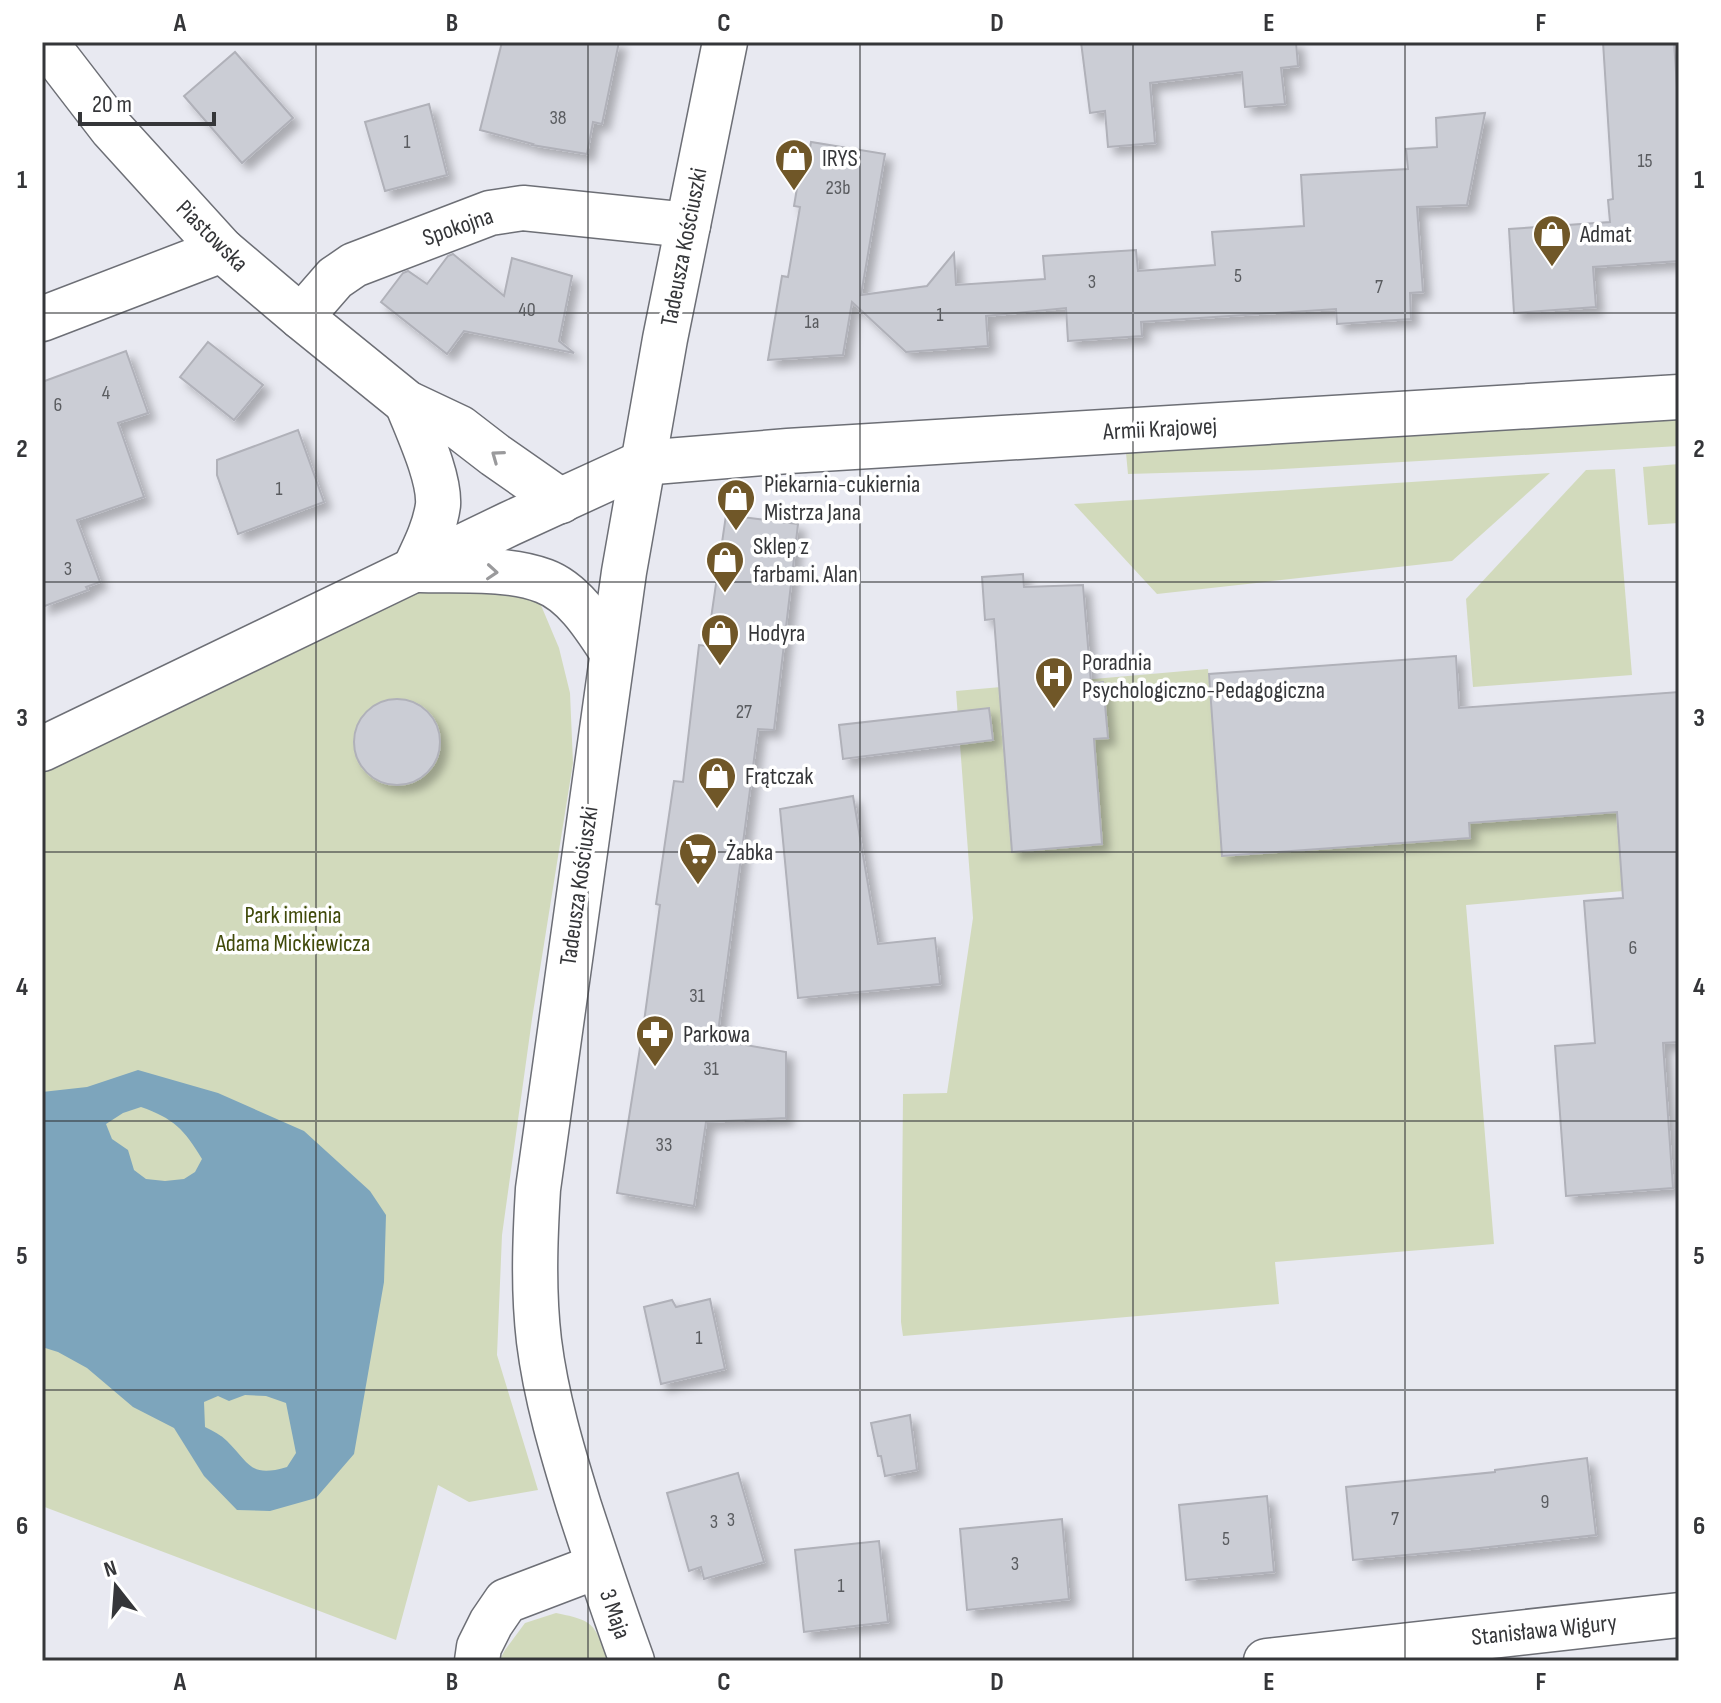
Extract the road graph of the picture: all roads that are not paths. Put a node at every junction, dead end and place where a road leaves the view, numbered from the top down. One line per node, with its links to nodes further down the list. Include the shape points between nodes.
1 (45, 42): 4 (street, Piastowska, via 112,129)
2 (725, 42): 3 (street, Tadeusza Kościuszki)
3 (688, 225): 5 (street, Spokojna, via 523,208 490,213 354,265 335,278); 9 (street, Tadeusza Kościuszki)
4 (222, 250): 5 (street, Piastowska); 6 (street)
5 (301, 317): 8 (street, Piastowska)
6 (42, 319)
7 (1679, 397): 9 (street, Armii Krajowej)
8 (407, 403): 10 (street, Piastowska, one-way to 8, via 460,428); 11 (street, via 432,469 438,503)
9 (642, 463): 10 (street); 12 (street, Tadeusza Kościuszki)
10 (561, 501): 11 (street)
11 (414, 570): 12 (street, one-way to 12, via 491,572 545,581 593,622); 13 (street)
12 (612, 652): 14 (street, Tadeusza Kościuszki, via 538,1189 534,1264 548,1396)
13 (42, 749)
14 (598, 1566): 16 (street, via 506,1601 479,1647); 17 (street, 3 Maja)
15 (1679, 1615): 18 (street, Stanisława Wigury)
16 (477, 1661)
17 (632, 1661)
18 (1266, 1661)

